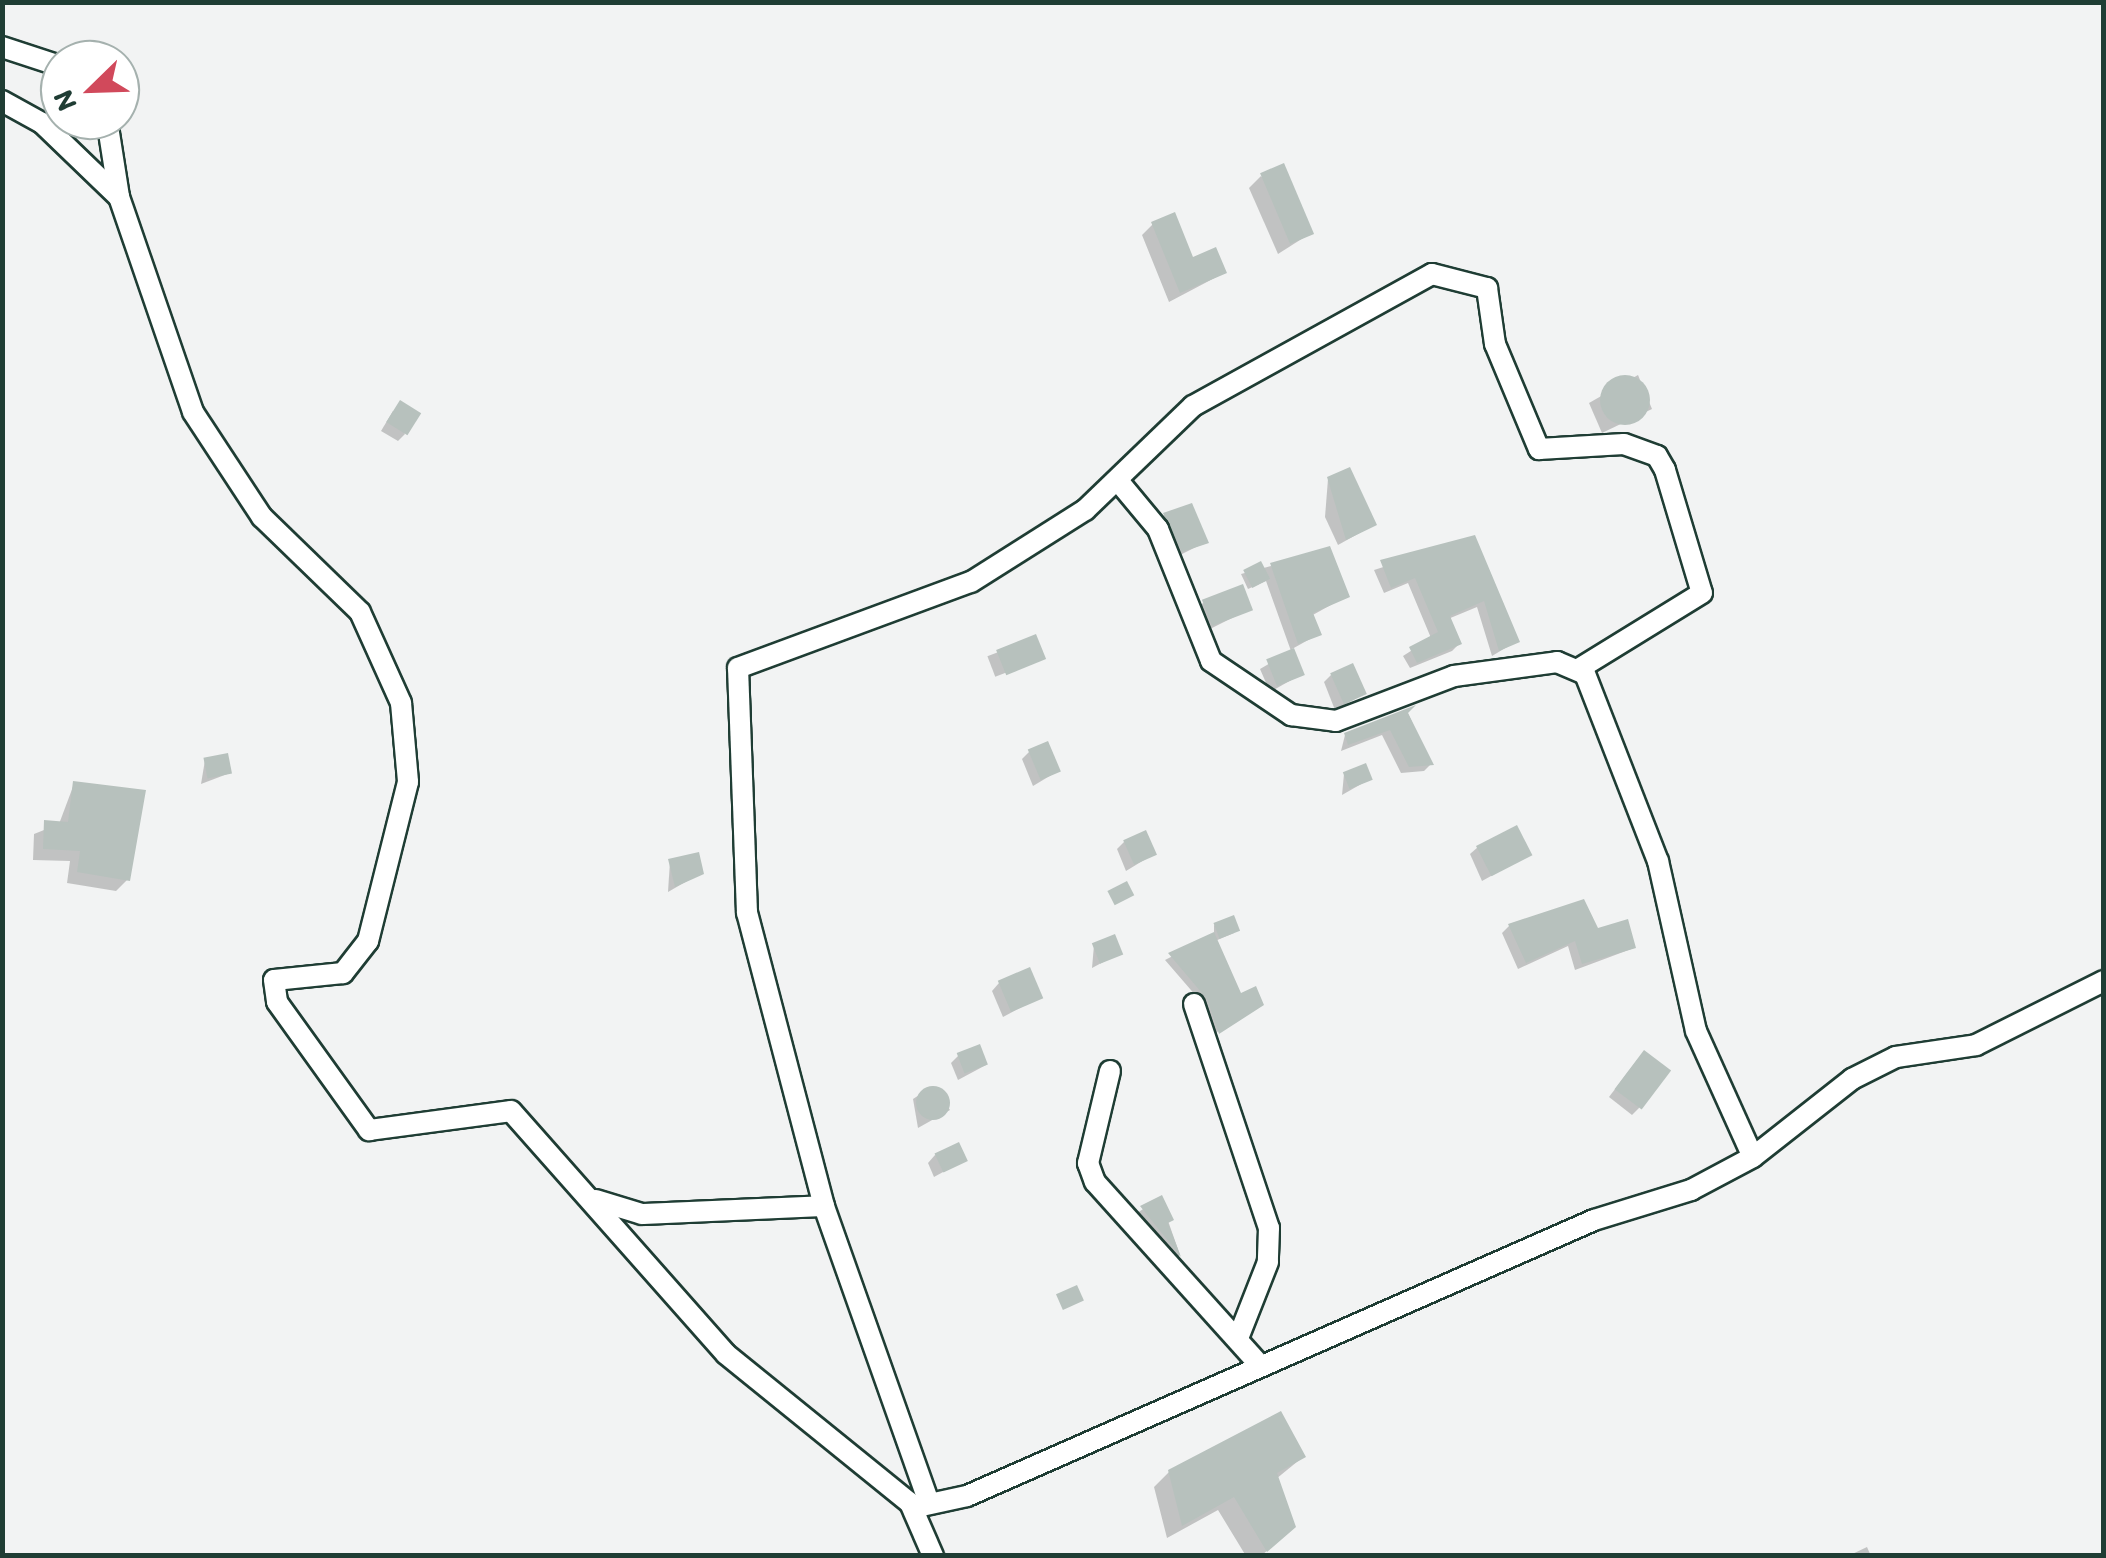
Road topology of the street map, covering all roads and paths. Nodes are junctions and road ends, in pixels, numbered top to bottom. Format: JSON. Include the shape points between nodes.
{"nodes":[{"id":1,"x":2,"y":47,"type":"edge"},
{"id":2,"x":40,"y":59,"type":"edge"},
{"id":3,"x":2,"y":101,"type":"edge"},
{"id":4,"x":110,"y":140,"type":"edge"},
{"id":5,"x":119,"y":197,"type":"junction"},
{"id":6,"x":1119,"y":482,"type":"junction"},
{"id":7,"x":1580,"y":668,"type":"junction"},
{"id":8,"x":2104,"y":981,"type":"edge"},
{"id":9,"x":1194,"y":1004,"type":"dead end"},
{"id":10,"x":1110,"y":1071,"type":"dead end"},
{"id":11,"x":1753,"y":1157,"type":"junction"},
{"id":12,"x":596,"y":1200,"type":"junction"},
{"id":13,"x":824,"y":1206,"type":"junction"},
{"id":14,"x":1238,"y":1338,"type":"junction"},
{"id":15,"x":1260,"y":1365,"type":"junction"},
{"id":16,"x":922,"y":1505,"type":"junction"},
{"id":17,"x":933,"y":1556,"type":"edge"}],
"edges":[{"from":1,"to":2,"type":"street"},
{"from":3,"to":5,"type":"street","via":[[42,123]]},
{"from":4,"to":5,"type":"street"},
{"from":5,"to":12,"type":"street","via":[[151,274],[170,363],[201,428],[262,517],[360,612],[401,703],[408,782],[368,941],[343,973],[274,980],[276,1002],[369,1130],[496,1106],[529,1126]]},
{"from":6,"to":7,"type":"street","via":[[1158,529],[1211,661],[1290,715],[1336,721],[1430,679],[1557,662]]},
{"from":6,"to":7,"type":"street","via":[[1134,456],[1193,406],[1416,276],[1487,288],[1495,344],[1539,449],[1624,444],[1657,456],[1702,583],[1688,608]]},
{"from":6,"to":13,"type":"street","via":[[970,582],[738,668],[747,913]]},
{"from":7,"to":11,"type":"street","via":[[1658,860],[1696,1032]]},
{"from":8,"to":11,"type":"street","via":[[1976,1045],[1896,1057],[1852,1079]]},
{"from":9,"to":14,"type":"street","via":[[1269,1228],[1268,1262]]},
{"from":10,"to":14,"type":"street","via":[[1088,1162],[1094,1182],[1179,1285]]},
{"from":11,"to":15,"type":"street"},
{"from":12,"to":13,"type":"street","via":[[642,1214]]},
{"from":12,"to":16,"type":"street","via":[[726,1354]]},
{"from":13,"to":16,"type":"street"},
{"from":14,"to":15,"type":"street"},
{"from":15,"to":16,"type":"street","via":[[966,1496]]},
{"from":16,"to":17,"type":"street"}]}
